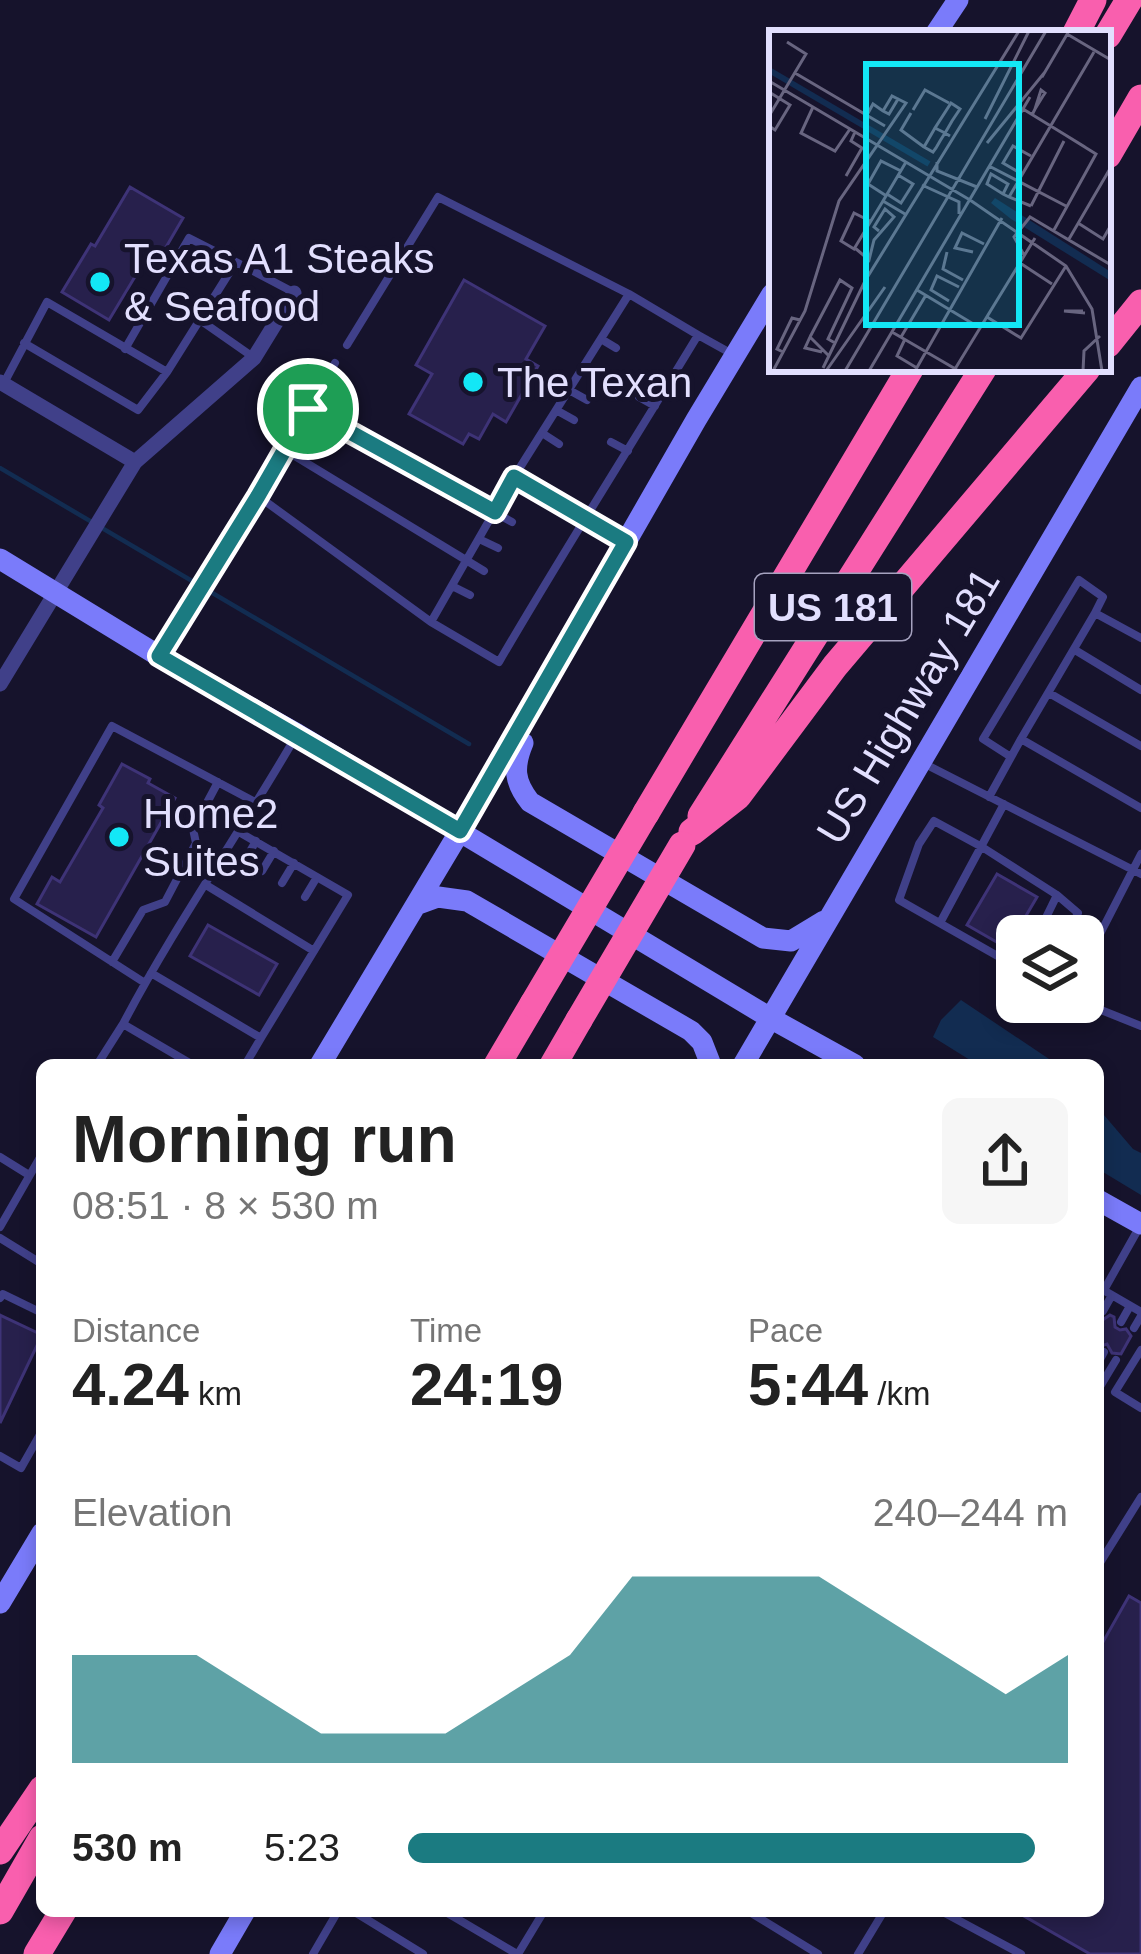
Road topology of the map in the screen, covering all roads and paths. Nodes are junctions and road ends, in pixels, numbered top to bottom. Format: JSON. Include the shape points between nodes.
{"nodes":[{"id":1,"x":958,"y":0,"type":"edge"},
{"id":2,"x":1093,"y":0,"type":"edge"},
{"id":3,"x":1129,"y":0,"type":"edge"},
{"id":4,"x":937,"y":30,"type":"edge"},
{"id":5,"x":1078,"y":30,"type":"edge"},
{"id":6,"x":1111,"y":30,"type":"edge"},
{"id":7,"x":1141,"y":98,"type":"edge"},
{"id":8,"x":1111,"y":150,"type":"edge"},
{"id":9,"x":236,"y":262,"type":"junction"},
{"id":10,"x":294,"y":293,"type":"joint"},
{"id":11,"x":629,"y":294,"type":"junction"},
{"id":12,"x":769,"y":299,"type":"edge"},
{"id":13,"x":1141,"y":303,"type":"edge"},
{"id":14,"x":200,"y":320,"type":"junction"},
{"id":15,"x":698,"y":335,"type":"junction"},
{"id":16,"x":601,"y":339,"type":"junction"},
{"id":17,"x":1111,"y":340,"type":"edge"},
{"id":18,"x":24,"y":343,"type":"junction"},
{"id":19,"x":346,"y":345,"type":"dead end"},
{"id":20,"x":616,"y":348,"type":"dead end"},
{"id":21,"x":125,"y":349,"type":"junction"},
{"id":22,"x":735,"y":356,"type":"junction"},
{"id":23,"x":254,"y":358,"type":"junction"},
{"id":24,"x":335,"y":363,"type":"dead end"},
{"id":25,"x":585,"y":364,"type":"junction"},
{"id":26,"x":167,"y":372,"type":"junction"},
{"id":27,"x":656,"y":372,"type":"dead end"},
{"id":28,"x":892,"y":372,"type":"edge"},
{"id":29,"x":908,"y":372,"type":"edge"},
{"id":30,"x":981,"y":372,"type":"edge"},
{"id":31,"x":1084,"y":372,"type":"edge"},
{"id":32,"x":602,"y":375,"type":"dead end"},
{"id":33,"x":670,"y":381,"type":"junction"},
{"id":34,"x":2,"y":383,"type":"edge"},
{"id":35,"x":1141,"y":387,"type":"edge"},
{"id":36,"x":568,"y":390,"type":"junction"},
{"id":37,"x":639,"y":398,"type":"dead end"},
{"id":38,"x":587,"y":400,"type":"dead end"},
{"id":39,"x":655,"y":406,"type":"junction"},
{"id":40,"x":308,"y":409,"type":"junction"},
{"id":41,"x":556,"y":410,"type":"junction"},
{"id":42,"x":885,"y":411,"type":"junction"},
{"id":43,"x":574,"y":420,"type":"dead end"},
{"id":44,"x":625,"y":421,"type":"dead end"},
{"id":45,"x":640,"y":430,"type":"junction"},
{"id":46,"x":542,"y":433,"type":"junction"},
{"id":47,"x":611,"y":442,"type":"dead end"},
{"id":48,"x":559,"y":444,"type":"dead end"},
{"id":49,"x":285,"y":450,"type":"junction"},
{"id":50,"x":628,"y":451,"type":"junction"},
{"id":51,"x":135,"y":462,"type":"junction"},
{"id":52,"x":598,"y":469,"type":"dead end"},
{"id":53,"x":612,"y":476,"type":"junction"},
{"id":54,"x":514,"y":477,"type":"junction"},
{"id":55,"x":258,"y":496,"type":"junction"},
{"id":56,"x":495,"y":512,"type":"junction"},
{"id":57,"x":586,"y":519,"type":"junction"},
{"id":58,"x":512,"y":522,"type":"dead end"},
{"id":59,"x":479,"y":539,"type":"junction"},
{"id":60,"x":626,"y":542,"type":"junction"},
{"id":61,"x":550,"y":545,"type":"dead end"},
{"id":62,"x":498,"y":548,"type":"dead end"},
{"id":63,"x":565,"y":553,"type":"junction"},
{"id":64,"x":0,"y":559,"type":"edge"},
{"id":65,"x":466,"y":561,"type":"junction"},
{"id":66,"x":536,"y":570,"type":"dead end"},
{"id":67,"x":484,"y":572,"type":"dead end"},
{"id":68,"x":550,"y":578,"type":"junction"},
{"id":69,"x":452,"y":586,"type":"junction"},
{"id":70,"x":58,"y":592,"type":"junction"},
{"id":71,"x":523,"y":593,"type":"dead end"},
{"id":72,"x":470,"y":595,"type":"dead end"},
{"id":73,"x":536,"y":601,"type":"junction"},
{"id":74,"x":1095,"y":613,"type":"junction"},
{"id":75,"x":508,"y":618,"type":"dead end"},
{"id":76,"x":431,"y":622,"type":"junction"},
{"id":77,"x":520,"y":625,"type":"junction"},
{"id":78,"x":1141,"y":638,"type":"edge"},
{"id":79,"x":1075,"y":650,"type":"junction"},
{"id":80,"x":561,"y":655,"type":"junction"},
{"id":81,"x":159,"y":656,"type":"junction"},
{"id":82,"x":0,"y":684,"type":"edge"},
{"id":83,"x":1141,"y":690,"type":"edge"},
{"id":84,"x":1049,"y":693,"type":"junction"},
{"id":85,"x":297,"y":734,"type":"junction"},
{"id":86,"x":1021,"y":740,"type":"junction"},
{"id":87,"x":1141,"y":746,"type":"edge"},
{"id":88,"x":1011,"y":757,"type":"junction"},
{"id":89,"x":920,"y":762,"type":"junction"},
{"id":90,"x":218,"y":782,"type":"junction"},
{"id":91,"x":989,"y":797,"type":"junction"},
{"id":92,"x":257,"y":803,"type":"junction"},
{"id":93,"x":1004,"y":804,"type":"junction"},
{"id":94,"x":1141,"y":808,"type":"edge"},
{"id":95,"x":460,"y":831,"type":"junction"},
{"id":96,"x":239,"y":832,"type":"junction"},
{"id":97,"x":687,"y":838,"type":"junction"},
{"id":98,"x":256,"y":841,"type":"junction"},
{"id":99,"x":982,"y":847,"type":"junction"},
{"id":100,"x":274,"y":851,"type":"junction"},
{"id":101,"x":1141,"y":854,"type":"edge"},
{"id":102,"x":245,"y":860,"type":"dead end"},
{"id":103,"x":294,"y":863,"type":"junction"},
{"id":104,"x":262,"y":871,"type":"dead end"},
{"id":105,"x":1137,"y":872,"type":"edge"},
{"id":106,"x":317,"y":877,"type":"junction"},
{"id":107,"x":282,"y":884,"type":"dead end"},
{"id":108,"x":206,"y":885,"type":"junction"},
{"id":109,"x":231,"y":885,"type":"dead end"},
{"id":110,"x":1058,"y":895,"type":"junction"},
{"id":111,"x":224,"y":896,"type":"junction"},
{"id":112,"x":247,"y":897,"type":"dead end"},
{"id":113,"x":305,"y":897,"type":"dead end"},
{"id":114,"x":416,"y":905,"type":"junction"},
{"id":115,"x":241,"y":907,"type":"junction"},
{"id":116,"x":1048,"y":915,"type":"edge"},
{"id":117,"x":1077,"y":915,"type":"edge"},
{"id":118,"x":827,"y":919,"type":"junction"},
{"id":119,"x":291,"y":922,"type":"dead end"},
{"id":120,"x":940,"y":923,"type":"junction"},
{"id":121,"x":1104,"y":930,"type":"edge"},
{"id":122,"x":284,"y":933,"type":"junction"},
{"id":123,"x":314,"y":951,"type":"junction"},
{"id":124,"x":996,"y":956,"type":"edge"},
{"id":125,"x":112,"y":962,"type":"junction"},
{"id":126,"x":151,"y":973,"type":"junction"},
{"id":127,"x":145,"y":983,"type":"junction"},
{"id":128,"x":1104,"y":1011,"type":"edge"},
{"id":129,"x":772,"y":1018,"type":"junction"},
{"id":130,"x":123,"y":1024,"type":"junction"},
{"id":131,"x":1141,"y":1026,"type":"edge"},
{"id":132,"x":262,"y":1038,"type":"junction"},
{"id":133,"x":101,"y":1059,"type":"edge"},
{"id":134,"x":184,"y":1059,"type":"edge"},
{"id":135,"x":249,"y":1059,"type":"edge"},
{"id":136,"x":324,"y":1059,"type":"edge"},
{"id":137,"x":500,"y":1059,"type":"edge"},
{"id":138,"x":556,"y":1059,"type":"edge"},
{"id":139,"x":708,"y":1059,"type":"edge"},
{"id":140,"x":747,"y":1059,"type":"edge"},
{"id":141,"x":844,"y":1059,"type":"edge"},
{"id":142,"x":0,"y":1157,"type":"edge"},
{"id":143,"x":36,"y":1163,"type":"edge"},
{"id":144,"x":28,"y":1175,"type":"junction"},
{"id":145,"x":1104,"y":1203,"type":"edge"},
{"id":146,"x":1141,"y":1224,"type":"edge"},
{"id":147,"x":0,"y":1227,"type":"edge"},
{"id":148,"x":0,"y":1238,"type":"edge"},
{"id":149,"x":36,"y":1260,"type":"edge"},
{"id":150,"x":1105,"y":1291,"type":"edge"},
{"id":151,"x":0,"y":1298,"type":"edge"},
{"id":152,"x":1130,"y":1306,"type":"junction"},
{"id":153,"x":36,"y":1309,"type":"edge"},
{"id":154,"x":1141,"y":1314,"type":"edge"},
{"id":155,"x":1121,"y":1322,"type":"dead end"},
{"id":156,"x":1134,"y":1328,"type":"dead end"},
{"id":157,"x":1141,"y":1350,"type":"edge"},
{"id":158,"x":1116,"y":1360,"type":"dead end"},
{"id":159,"x":1104,"y":1378,"type":"edge"},
{"id":160,"x":1104,"y":1386,"type":"edge"},
{"id":161,"x":1115,"y":1392,"type":"junction"},
{"id":162,"x":1141,"y":1408,"type":"edge"},
{"id":163,"x":36,"y":1441,"type":"edge"},
{"id":164,"x":0,"y":1456,"type":"edge"},
{"id":165,"x":1141,"y":1497,"type":"edge"},
{"id":166,"x":36,"y":1543,"type":"edge"},
{"id":167,"x":1104,"y":1556,"type":"edge"},
{"id":168,"x":0,"y":1603,"type":"edge"},
{"id":169,"x":36,"y":1798,"type":"edge"},
{"id":170,"x":36,"y":1848,"type":"edge"},
{"id":171,"x":0,"y":1851,"type":"edge"},
{"id":172,"x":0,"y":1910,"type":"edge"},
{"id":173,"x":62,"y":1917,"type":"edge"},
{"id":174,"x":64,"y":1917,"type":"edge"},
{"id":175,"x":242,"y":1917,"type":"edge"},
{"id":176,"x":335,"y":1917,"type":"edge"},
{"id":177,"x":362,"y":1917,"type":"edge"},
{"id":178,"x":455,"y":1917,"type":"edge"},
{"id":179,"x":540,"y":1917,"type":"edge"},
{"id":180,"x":758,"y":1917,"type":"edge"},
{"id":181,"x":880,"y":1917,"type":"edge"},
{"id":182,"x":952,"y":1917,"type":"edge"},
{"id":183,"x":38,"y":1954,"type":"edge"},
{"id":184,"x":51,"y":1954,"type":"edge"},
{"id":185,"x":220,"y":1954,"type":"edge"},
{"id":186,"x":313,"y":1954,"type":"edge"},
{"id":187,"x":423,"y":1954,"type":"edge"},
{"id":188,"x":517,"y":1954,"type":"edge"},
{"id":189,"x":818,"y":1954,"type":"edge"},
{"id":190,"x":858,"y":1954,"type":"edge"},
{"id":191,"x":1021,"y":1954,"type":"edge"}],
"edges":[{"from":1,"to":4,"type":"main road"},
{"from":2,"to":5,"type":"highway"},
{"from":3,"to":6,"type":"highway"},
{"from":7,"to":8,"type":"highway"},
{"from":9,"to":10,"type":"lane"},
{"from":9,"to":14,"type":"lane"},
{"from":9,"to":21,"type":"lane","via":[[190,238]]},
{"from":10,"to":23,"type":"street"},
{"from":11,"to":15,"type":"lane"},
{"from":11,"to":16,"type":"lane"},
{"from":11,"to":19,"type":"lane","via":[[438,197]]},
{"from":12,"to":22,"type":"main road"},
{"from":13,"to":17,"type":"highway"},
{"from":14,"to":23,"type":"lane"},
{"from":14,"to":26,"type":"lane"},
{"from":15,"to":22,"type":"lane"},
{"from":15,"to":33,"type":"lane"},
{"from":16,"to":20,"type":"lane"},
{"from":16,"to":25,"type":"lane"},
{"from":18,"to":21,"type":"lane","via":[[47,302]]},
{"from":18,"to":26,"type":"lane","via":[[138,410]]},
{"from":18,"to":34,"type":"lane"},
{"from":21,"to":26,"type":"lane"},
{"from":22,"to":60,"type":"main road"},
{"from":23,"to":51,"type":"street"},
{"from":24,"to":40,"type":"lane"},
{"from":25,"to":32,"type":"lane"},
{"from":25,"to":36,"type":"lane"},
{"from":27,"to":33,"type":"lane"},
{"from":28,"to":42,"type":"highway"},
{"from":29,"to":42,"type":"highway","number":"US 181"},
{"from":30,"to":97,"type":"highway","number":"US 181"},
{"from":31,"to":97,"type":"highway","via":[[835,666],[738,796]]},
{"from":33,"to":39,"type":"lane"},
{"from":34,"to":51,"type":"street"},
{"from":35,"to":89,"type":"main road","name":"US Highway 181"},
{"from":36,"to":38,"type":"lane"},
{"from":36,"to":41,"type":"lane"},
{"from":37,"to":39,"type":"lane"},
{"from":39,"to":45,"type":"lane"},
{"from":40,"to":49,"type":"lane"},
{"from":40,"to":56,"type":"lane"},
{"from":41,"to":43,"type":"lane"},
{"from":41,"to":46,"type":"lane"},
{"from":42,"to":137,"type":"highway","number":"US 181","bridge":true},
{"from":44,"to":45,"type":"lane"},
{"from":45,"to":50,"type":"lane"},
{"from":46,"to":48,"type":"lane"},
{"from":46,"to":54,"type":"lane"},
{"from":47,"to":50,"type":"lane"},
{"from":49,"to":55,"type":"lane"},
{"from":49,"to":65,"type":"lane"},
{"from":50,"to":53,"type":"lane"},
{"from":51,"to":70,"type":"street"},
{"from":52,"to":53,"type":"lane"},
{"from":53,"to":57,"type":"lane"},
{"from":54,"to":56,"type":"lane"},
{"from":54,"to":57,"type":"lane"},
{"from":55,"to":76,"type":"lane"},
{"from":55,"to":81,"type":"lane"},
{"from":56,"to":58,"type":"lane"},
{"from":56,"to":59,"type":"lane"},
{"from":57,"to":60,"type":"lane"},
{"from":57,"to":63,"type":"lane"},
{"from":59,"to":62,"type":"lane"},
{"from":59,"to":65,"type":"lane"},
{"from":60,"to":80,"type":"main road"},
{"from":61,"to":63,"type":"lane"},
{"from":63,"to":68,"type":"lane"},
{"from":64,"to":70,"type":"main road"},
{"from":65,"to":67,"type":"lane"},
{"from":65,"to":69,"type":"lane"},
{"from":66,"to":68,"type":"lane"},
{"from":68,"to":73,"type":"lane"},
{"from":69,"to":72,"type":"lane"},
{"from":69,"to":76,"type":"lane"},
{"from":70,"to":81,"type":"main road"},
{"from":70,"to":82,"type":"street"},
{"from":71,"to":73,"type":"lane"},
{"from":73,"to":77,"type":"lane"},
{"from":74,"to":78,"type":"lane"},
{"from":74,"to":79,"type":"lane"},
{"from":74,"to":88,"type":"lane","via":[[1103,597],[1079,580],[982,740]]},
{"from":75,"to":77,"type":"lane"},
{"from":76,"to":77,"type":"lane","via":[[499,662]]},
{"from":79,"to":83,"type":"lane"},
{"from":79,"to":84,"type":"lane"},
{"from":80,"to":95,"type":"main road"},
{"from":80,"to":118,"type":"main road","via":[[514,763],[530,802],[763,938],[791,941]]},
{"from":81,"to":85,"type":"main road"},
{"from":84,"to":86,"type":"lane"},
{"from":84,"to":87,"type":"lane"},
{"from":85,"to":92,"type":"lane"},
{"from":85,"to":95,"type":"main road"},
{"from":86,"to":88,"type":"lane"},
{"from":86,"to":94,"type":"lane"},
{"from":88,"to":91,"type":"lane"},
{"from":89,"to":91,"type":"lane"},
{"from":89,"to":118,"type":"main road","name":"US Highway 181"},
{"from":90,"to":92,"type":"lane"},
{"from":90,"to":125,"type":"lane","via":[[165,902],[143,910]]},
{"from":90,"to":125,"type":"lane","via":[[112,726],[14,899]]},
{"from":91,"to":93,"type":"lane"},
{"from":92,"to":96,"type":"lane"},
{"from":93,"to":99,"type":"lane"},
{"from":93,"to":105,"type":"lane"},
{"from":95,"to":114,"type":"main road"},
{"from":95,"to":129,"type":"main road"},
{"from":96,"to":98,"type":"lane"},
{"from":96,"to":108,"type":"lane"},
{"from":97,"to":138,"type":"highway","number":"US 181","bridge":true},
{"from":98,"to":100,"type":"lane"},
{"from":98,"to":102,"type":"lane"},
{"from":99,"to":110,"type":"lane"},
{"from":99,"to":120,"type":"lane"},
{"from":99,"to":120,"type":"lane","via":[[934,821],[919,844],[899,900]]},
{"from":100,"to":103,"type":"lane"},
{"from":100,"to":104,"type":"lane"},
{"from":101,"to":105,"type":"lane"},
{"from":103,"to":106,"type":"lane"},
{"from":103,"to":107,"type":"lane"},
{"from":105,"to":121,"type":"lane"},
{"from":106,"to":113,"type":"lane"},
{"from":106,"to":123,"type":"lane","via":[[348,895]]},
{"from":108,"to":111,"type":"lane"},
{"from":108,"to":126,"type":"lane"},
{"from":109,"to":111,"type":"lane"},
{"from":110,"to":116,"type":"lane"},
{"from":110,"to":117,"type":"lane"},
{"from":111,"to":115,"type":"lane"},
{"from":112,"to":115,"type":"lane"},
{"from":114,"to":136,"type":"main road"},
{"from":114,"to":139,"type":"main road","via":[[439,897],[467,901],[691,1030]]},
{"from":115,"to":122,"type":"lane"},
{"from":118,"to":129,"type":"main road","name":"US Highway 181"},
{"from":119,"to":122,"type":"lane"},
{"from":120,"to":124,"type":"lane"},
{"from":122,"to":123,"type":"lane"},
{"from":123,"to":132,"type":"lane"},
{"from":125,"to":127,"type":"lane"},
{"from":126,"to":127,"type":"lane"},
{"from":126,"to":132,"type":"lane"},
{"from":127,"to":130,"type":"lane"},
{"from":128,"to":131,"type":"lane"},
{"from":129,"to":140,"type":"main road","name":"US Highway 181"},
{"from":129,"to":141,"type":"main road"},
{"from":130,"to":133,"type":"lane"},
{"from":130,"to":134,"type":"lane"},
{"from":132,"to":135,"type":"lane"},
{"from":142,"to":144,"type":"lane"},
{"from":143,"to":144,"type":"lane"},
{"from":144,"to":147,"type":"lane"},
{"from":145,"to":146,"type":"main road"},
{"from":146,"to":150,"type":"lane"},
{"from":148,"to":149,"type":"lane"},
{"from":150,"to":152,"type":"lane"},
{"from":151,"to":153,"type":"lane"},
{"from":152,"to":154,"type":"lane"},
{"from":152,"to":155,"type":"lane"},
{"from":154,"to":156,"type":"lane"},
{"from":157,"to":161,"type":"lane"},
{"from":158,"to":159,"type":"lane"},
{"from":160,"to":161,"type":"lane"},
{"from":161,"to":162,"type":"lane"},
{"from":163,"to":164,"type":"lane","via":[[20,1468]]},
{"from":165,"to":167,"type":"lane"},
{"from":166,"to":168,"type":"main road"},
{"from":169,"to":171,"type":"highway"},
{"from":170,"to":172,"type":"highway"},
{"from":173,"to":183,"type":"highway"},
{"from":174,"to":184,"type":"highway"},
{"from":175,"to":185,"type":"main road"},
{"from":176,"to":186,"type":"lane"},
{"from":177,"to":187,"type":"lane"},
{"from":178,"to":188,"type":"lane"},
{"from":179,"to":188,"type":"lane"},
{"from":180,"to":189,"type":"lane"},
{"from":181,"to":190,"type":"lane"},
{"from":182,"to":191,"type":"lane"}]}
